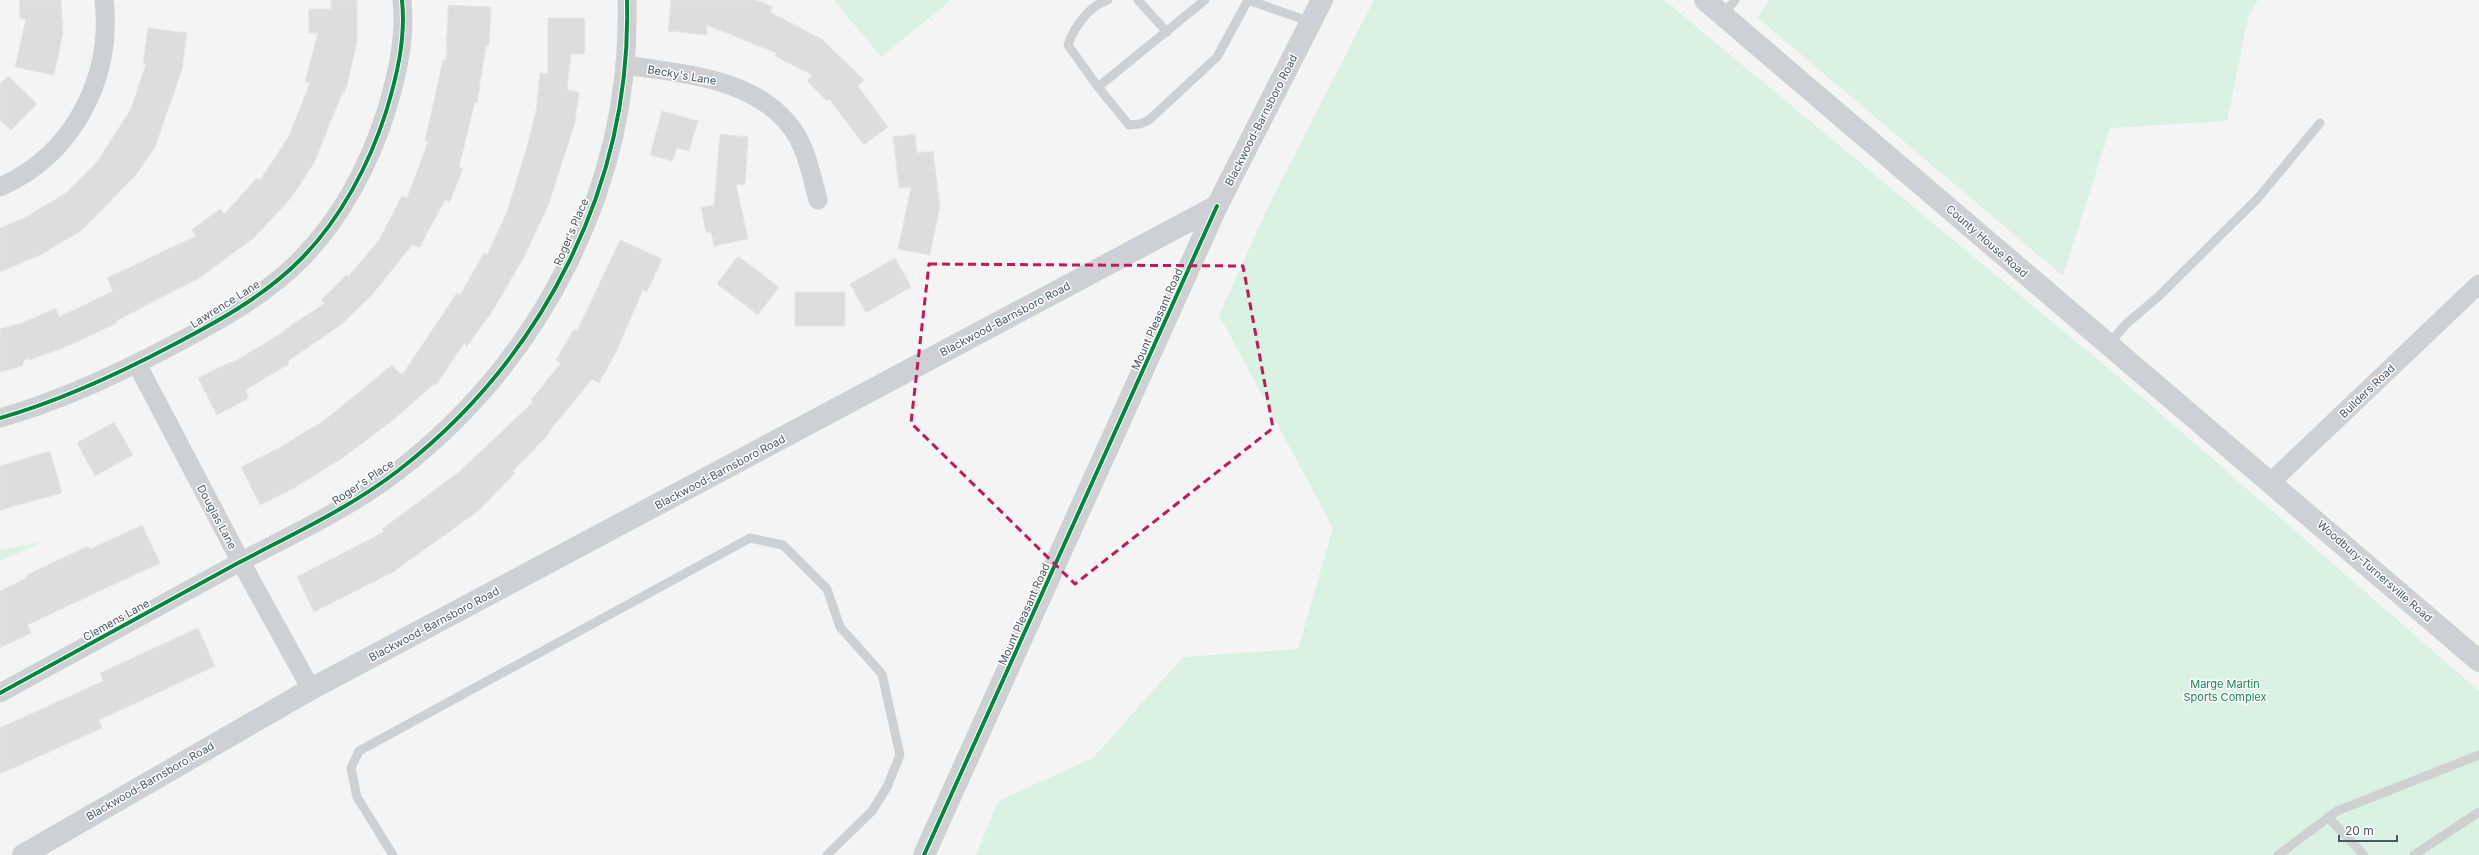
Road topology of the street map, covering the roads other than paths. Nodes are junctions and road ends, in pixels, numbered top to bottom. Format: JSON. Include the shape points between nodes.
{"nodes":[{"id":1,"x":104,"y":0,"type":"edge"},
{"id":2,"x":402,"y":0,"type":"edge"},
{"id":3,"x":627,"y":0,"type":"edge"},
{"id":4,"x":1108,"y":0,"type":"edge"},
{"id":5,"x":1138,"y":0,"type":"edge"},
{"id":6,"x":1204,"y":0,"type":"edge"},
{"id":7,"x":1248,"y":0,"type":"edge"},
{"id":8,"x":1322,"y":0,"type":"edge"},
{"id":9,"x":1705,"y":0,"type":"edge"},
{"id":10,"x":1729,"y":8,"type":"edge"},
{"id":11,"x":1311,"y":22,"type":"junction"},
{"id":12,"x":1167,"y":32,"type":"junction"},
{"id":13,"x":625,"y":65,"type":"junction"},
{"id":14,"x":1098,"y":87,"type":"junction"},
{"id":15,"x":2320,"y":123,"type":"dead end"},
{"id":16,"x":0,"y":187,"type":"edge"},
{"id":17,"x":818,"y":200,"type":"dead end"},
{"id":18,"x":1217,"y":206,"type":"junction"},
{"id":19,"x":2479,"y":284,"type":"edge"},
{"id":20,"x":2108,"y":345,"type":"junction"},
{"id":21,"x":137,"y":364,"type":"junction"},
{"id":22,"x":0,"y":418,"type":"edge"},
{"id":23,"x":2271,"y":482,"type":"junction"},
{"id":24,"x":240,"y":562,"type":"junction"},
{"id":25,"x":2479,"y":661,"type":"edge"},
{"id":26,"x":310,"y":689,"type":"junction"},
{"id":27,"x":0,"y":692,"type":"edge"},
{"id":28,"x":2479,"y":755,"type":"edge"},
{"id":29,"x":2479,"y":812,"type":"edge"},
{"id":30,"x":2328,"y":817,"type":"junction"},
{"id":31,"x":23,"y":855,"type":"edge"},
{"id":32,"x":393,"y":855,"type":"edge"},
{"id":33,"x":827,"y":855,"type":"edge"},
{"id":34,"x":924,"y":855,"type":"edge"},
{"id":35,"x":2278,"y":855,"type":"edge"},
{"id":36,"x":2364,"y":855,"type":"edge"},
{"id":37,"x":2414,"y":855,"type":"edge"}],
"edges":[{"from":1,"to":16,"type":"street","via":[[104,49],[97,79],[85,109],[69,134],[55,149],[27,173]]},
{"from":2,"to":21,"type":"street","name":"Lawrence Lane","via":[[401,45],[393,89],[372,154],[336,214],[303,258],[249,302]]},
{"from":3,"to":13,"type":"street","name":"Roger's Place"},
{"from":4,"to":14,"type":"lane","via":[[1102,2],[1076,26],[1068,45]]},
{"from":5,"to":12,"type":"lane"},
{"from":6,"to":12,"type":"lane"},
{"from":7,"to":11,"type":"lane"},
{"from":7,"to":14,"type":"lane","via":[[1217,57],[1149,120],[1129,125]]},
{"from":8,"to":11,"type":"main road","name":"Blackwood-Barnsboro Road"},
{"from":9,"to":10,"type":"main road","name":"County House Road"},
{"from":10,"to":20,"type":"main road","name":"County House Road"},
{"from":11,"to":18,"type":"main road","name":"Blackwood-Barnsboro Road"},
{"from":12,"to":14,"type":"lane"},
{"from":13,"to":17,"type":"street","name":"Becky's Lane","via":[[710,78],[732,86],[770,106],[786,121],[797,137],[807,160]]},
{"from":13,"to":24,"type":"street","name":"Roger's Place","via":[[609,157],[586,224],[536,324],[507,364],[472,404],[397,472],[336,512]]},
{"from":15,"to":20,"type":"lane","via":[[2258,198],[2159,296],[2126,324]]},
{"from":18,"to":26,"type":"main road","name":"Blackwood-Barnsboro Road"},
{"from":18,"to":34,"type":"street","name":"Mount Pleasant Road"},
{"from":19,"to":23,"type":"street","name":"Builders Road"},
{"from":20,"to":23,"type":"main road","name":"County House Road"},
{"from":21,"to":22,"type":"street","name":"Lawrence Lane","via":[[48,403]]},
{"from":21,"to":24,"type":"street","name":"Douglas Lane"},
{"from":23,"to":25,"type":"main road","name":"Woodbury-Turnersville Road"},
{"from":24,"to":26,"type":"street","name":"Douglas Lane"},
{"from":24,"to":27,"type":"street","name":"Clemens Lane"},
{"from":26,"to":31,"type":"main road","name":"Blackwood-Barnsboro Road"},
{"from":28,"to":30,"type":"lane","via":[[2368,797]]},
{"from":29,"to":37,"type":"lane"},
{"from":30,"to":35,"type":"lane"},
{"from":30,"to":36,"type":"lane"},
{"from":32,"to":33,"type":"lane","via":[[357,797],[351,768],[359,751],[750,538],[783,545],[827,589],[840,626],[882,674],[900,755],[887,787],[872,811]]}]}
